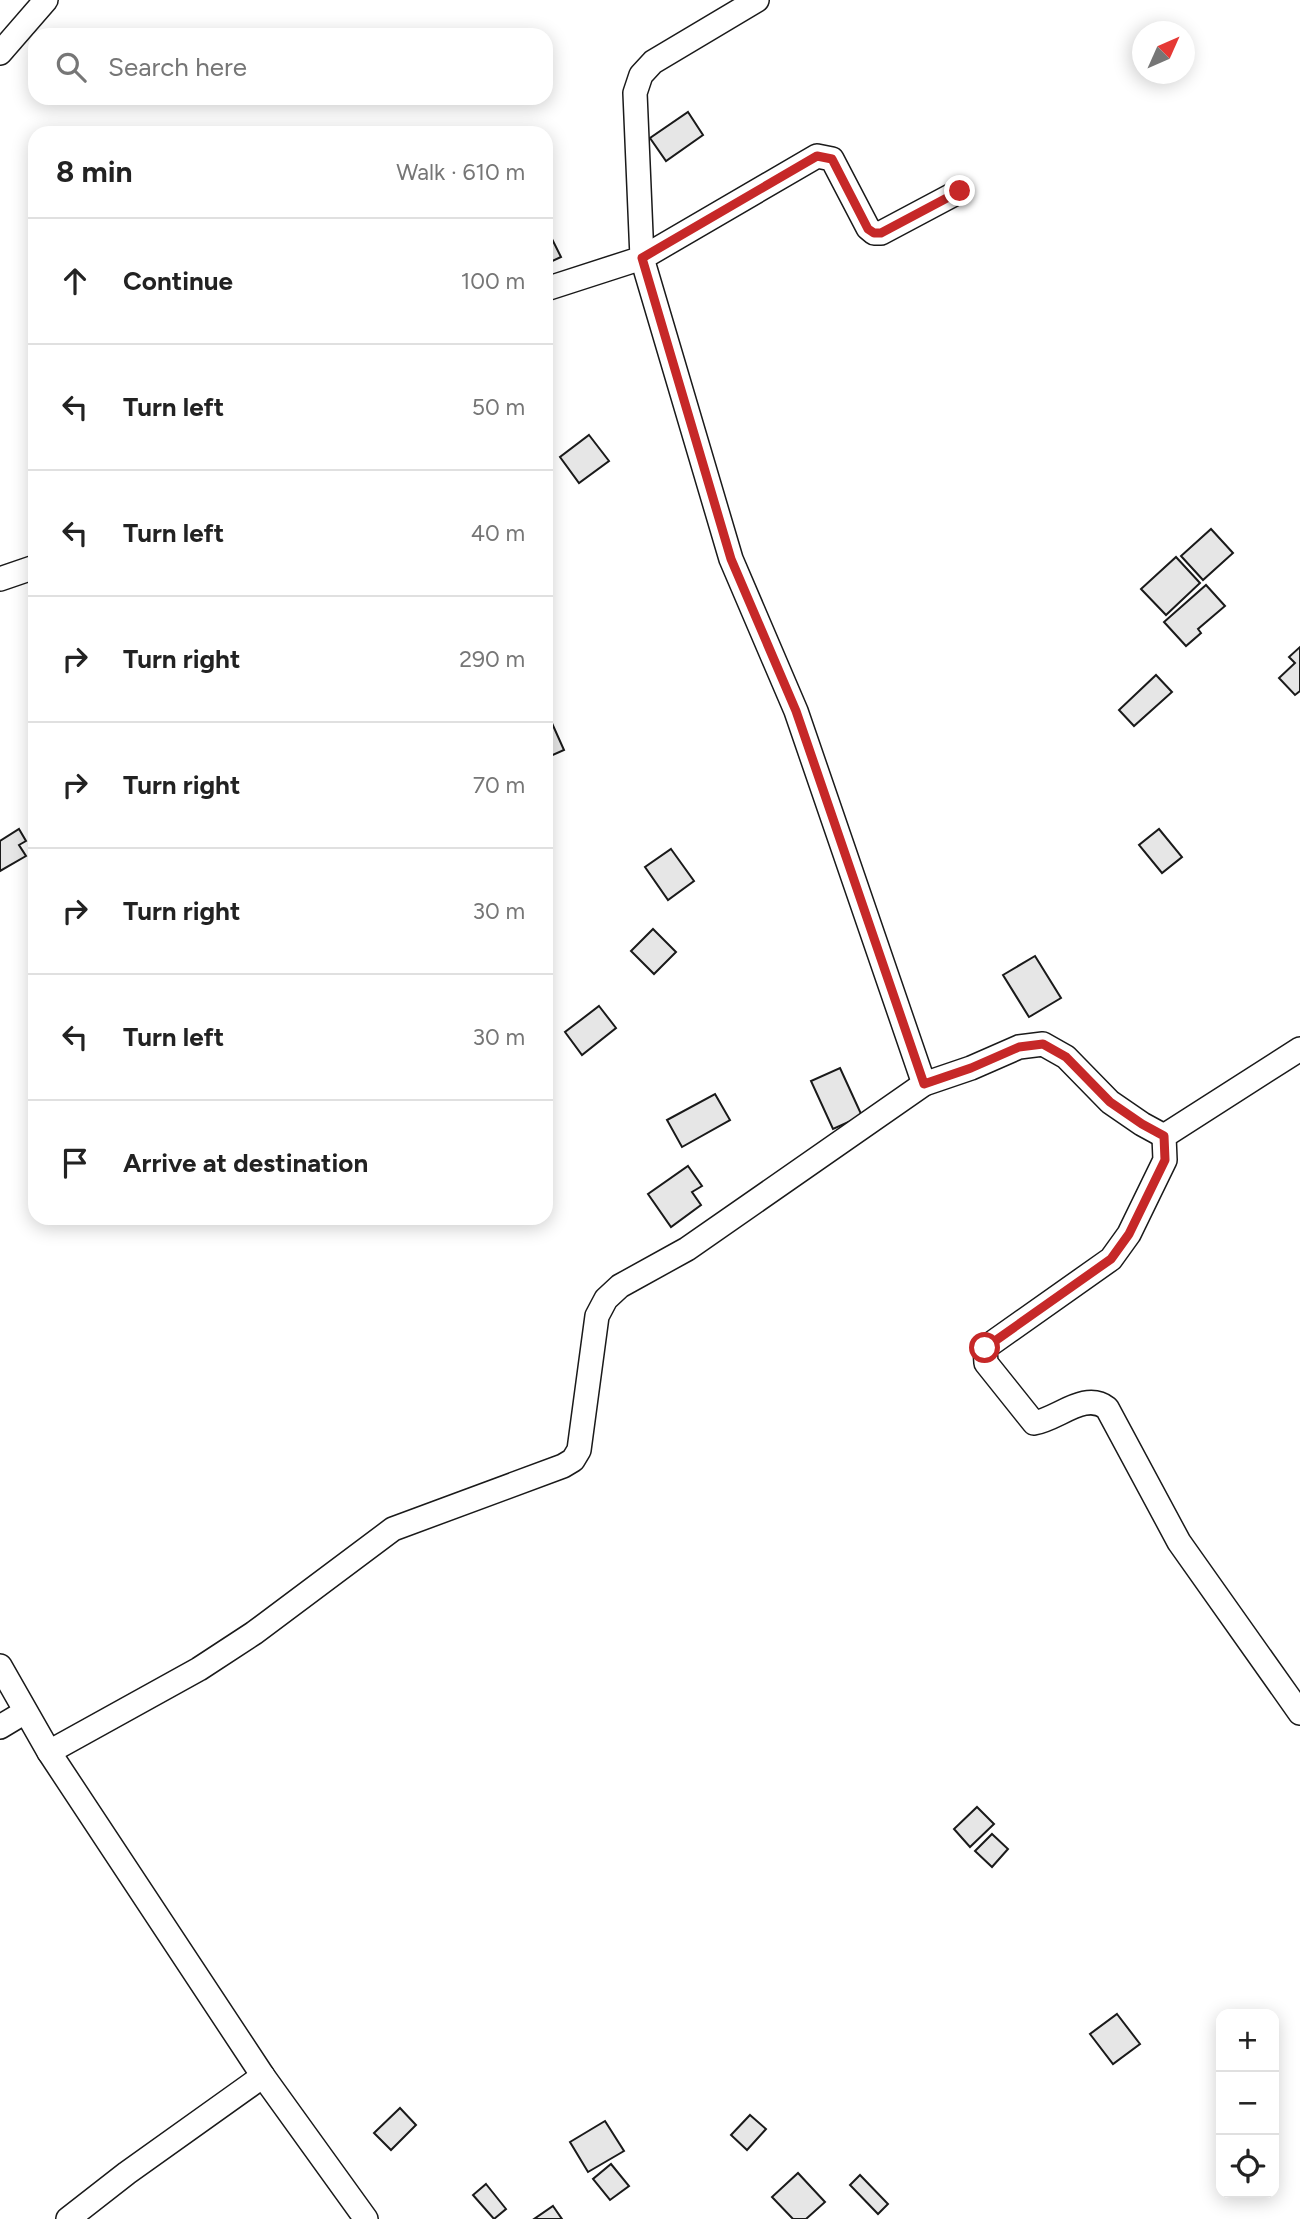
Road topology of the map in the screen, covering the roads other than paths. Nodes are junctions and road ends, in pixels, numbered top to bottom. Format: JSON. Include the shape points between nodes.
{"nodes":[{"id":1,"x":46,"y":0,"type":"edge"},
{"id":2,"x":757,"y":0,"type":"edge"},
{"id":3,"x":0,"y":53,"type":"edge"},
{"id":4,"x":960,"y":191,"type":"dead end"},
{"id":5,"x":642,"y":258,"type":"junction"},
{"id":6,"x":553,"y":287,"type":"edge"},
{"id":7,"x":28,"y":569,"type":"edge"},
{"id":8,"x":0,"y":579,"type":"edge"},
{"id":9,"x":1300,"y":1049,"type":"edge"},
{"id":10,"x":924,"y":1084,"type":"junction"},
{"id":11,"x":1164,"y":1136,"type":"junction"},
{"id":12,"x":0,"y":1666,"type":"edge"},
{"id":13,"x":25,"y":1712,"type":"junction"},
{"id":14,"x":1300,"y":1713,"type":"edge"},
{"id":15,"x":0,"y":1727,"type":"edge"},
{"id":16,"x":50,"y":1752,"type":"junction"},
{"id":17,"x":263,"y":2077,"type":"junction"},
{"id":18,"x":68,"y":2219,"type":"edge"},
{"id":19,"x":366,"y":2219,"type":"edge"}],
"edges":[{"from":1,"to":3,"type":"street"},
{"from":2,"to":5,"type":"street","via":[[653,62],[641,75],[635,93]]},
{"from":4,"to":5,"type":"street","via":[[874,233],[832,159],[817,156]]},
{"from":5,"to":6,"type":"street"},
{"from":5,"to":10,"type":"street","via":[[731,559],[796,711]]},
{"from":7,"to":8,"type":"street"},
{"from":9,"to":11,"type":"street"},
{"from":10,"to":11,"type":"street","via":[[1019,1047],[1043,1044],[1066,1057],[1110,1102]]},
{"from":10,"to":16,"type":"street","via":[[687,1249],[620,1286],[606,1299],[597,1316],[579,1450],[573,1460],[393,1529],[199,1669]]},
{"from":11,"to":14,"type":"street","via":[[1165,1160],[1129,1234],[1111,1259],[994,1340],[985,1348],[986,1363],[1034,1423],[1088,1401],[1107,1408],[1179,1542]]},
{"from":12,"to":13,"type":"street"},
{"from":13,"to":15,"type":"street"},
{"from":13,"to":16,"type":"street"},
{"from":16,"to":17,"type":"street"},
{"from":17,"to":18,"type":"street"},
{"from":17,"to":19,"type":"street"}]}
